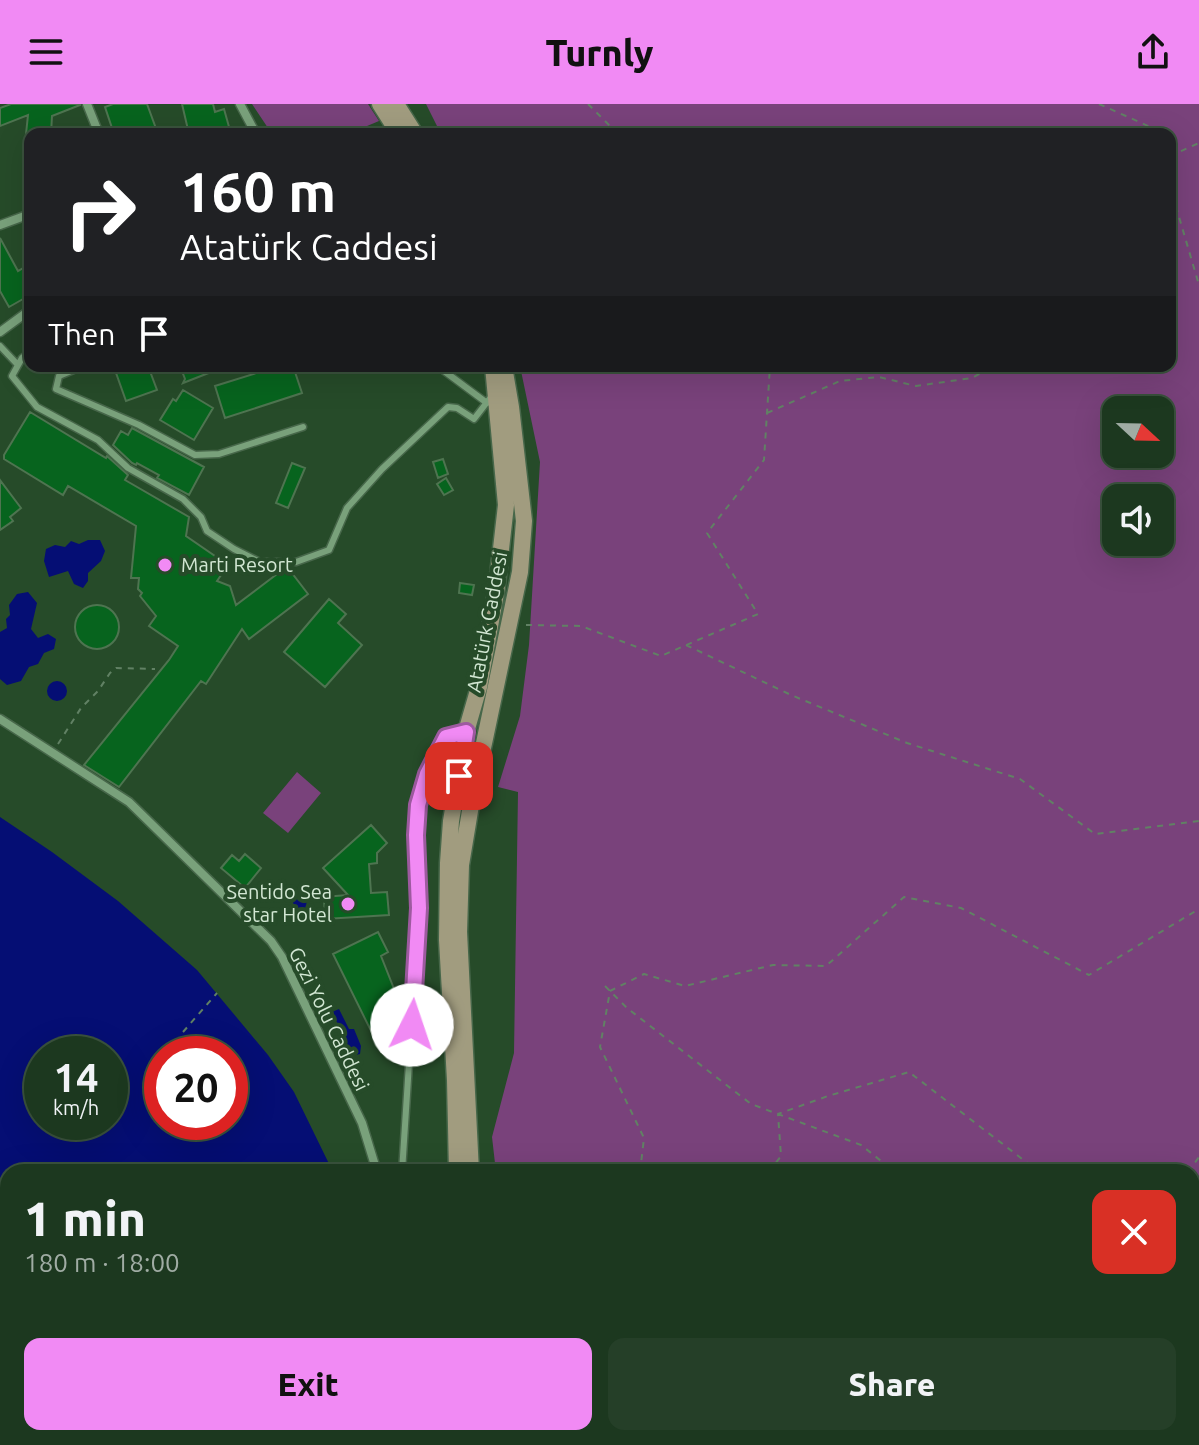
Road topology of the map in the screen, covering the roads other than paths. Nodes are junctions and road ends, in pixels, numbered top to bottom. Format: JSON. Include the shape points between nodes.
{"nodes":[{"id":1,"x":87,"y":104,"type":"edge"},
{"id":2,"x":240,"y":104,"type":"edge"},
{"id":3,"x":380,"y":104,"type":"edge"},
{"id":4,"x":396,"y":104,"type":"edge"},
{"id":5,"x":97,"y":128,"type":"edge"},
{"id":6,"x":253,"y":128,"type":"edge"},
{"id":7,"x":395,"y":128,"type":"edge"},
{"id":8,"x":411,"y":128,"type":"edge"},
{"id":9,"x":24,"y":216,"type":"edge"},
{"id":10,"x":0,"y":225,"type":"edge"},
{"id":11,"x":24,"y":314,"type":"edge"},
{"id":12,"x":0,"y":332,"type":"edge"},
{"id":13,"x":0,"y":346,"type":"edge"},
{"id":14,"x":24,"y":356,"type":"edge"},
{"id":15,"x":18,"y":365,"type":"junction"},
{"id":16,"x":69,"y":372,"type":"edge"},
{"id":17,"x":446,"y":372,"type":"edge"},
{"id":18,"x":493,"y":372,"type":"edge"},
{"id":19,"x":505,"y":372,"type":"edge"},
{"id":20,"x":491,"y":397,"type":"junction"},
{"id":21,"x":303,"y":427,"type":"dead end"},
{"id":22,"x":0,"y":719,"type":"edge"},
{"id":23,"x":466,"y":732,"type":"junction"},
{"id":24,"x":375,"y":1164,"type":"edge"},
{"id":25,"x":403,"y":1164,"type":"edge"},
{"id":26,"x":457,"y":1164,"type":"edge"},
{"id":27,"x":471,"y":1164,"type":"edge"}],
"edges":[{"from":1,"to":5,"type":"street"},
{"from":2,"to":6,"type":"street"},
{"from":3,"to":7,"type":"street"},
{"from":4,"to":8,"type":"street"},
{"from":9,"to":10,"type":"street"},
{"from":11,"to":12,"type":"street"},
{"from":13,"to":15,"type":"lane"},
{"from":14,"to":15,"type":"lane"},
{"from":15,"to":20,"type":"lane","via":[[12,376],[37,407],[98,440],[128,468],[183,499],[207,531],[260,562],[296,562],[329,550],[347,508],[382,469],[448,407],[474,419]]},
{"from":16,"to":21,"type":"lane","via":[[59,376],[56,389],[195,455],[219,454]]},
{"from":17,"to":20,"type":"lane"},
{"from":18,"to":20,"type":"street","name":"Atatürk Caddesi"},
{"from":19,"to":27,"type":"street","name":"Atatürk Caddesi","via":[[524,521],[520,572],[461,865],[459,932]]},
{"from":20,"to":23,"type":"street","name":"Atatürk Caddesi","via":[[506,505],[496,593]]},
{"from":22,"to":24,"type":"street","name":"Gezi Yolu Caddesi","via":[[129,802],[271,941],[362,1123]]},
{"from":23,"to":25,"type":"lane","via":[[446,737],[418,805],[419,908]]},
{"from":23,"to":26,"type":"street","name":"Atatürk Caddesi","via":[[448,863]]}]}
